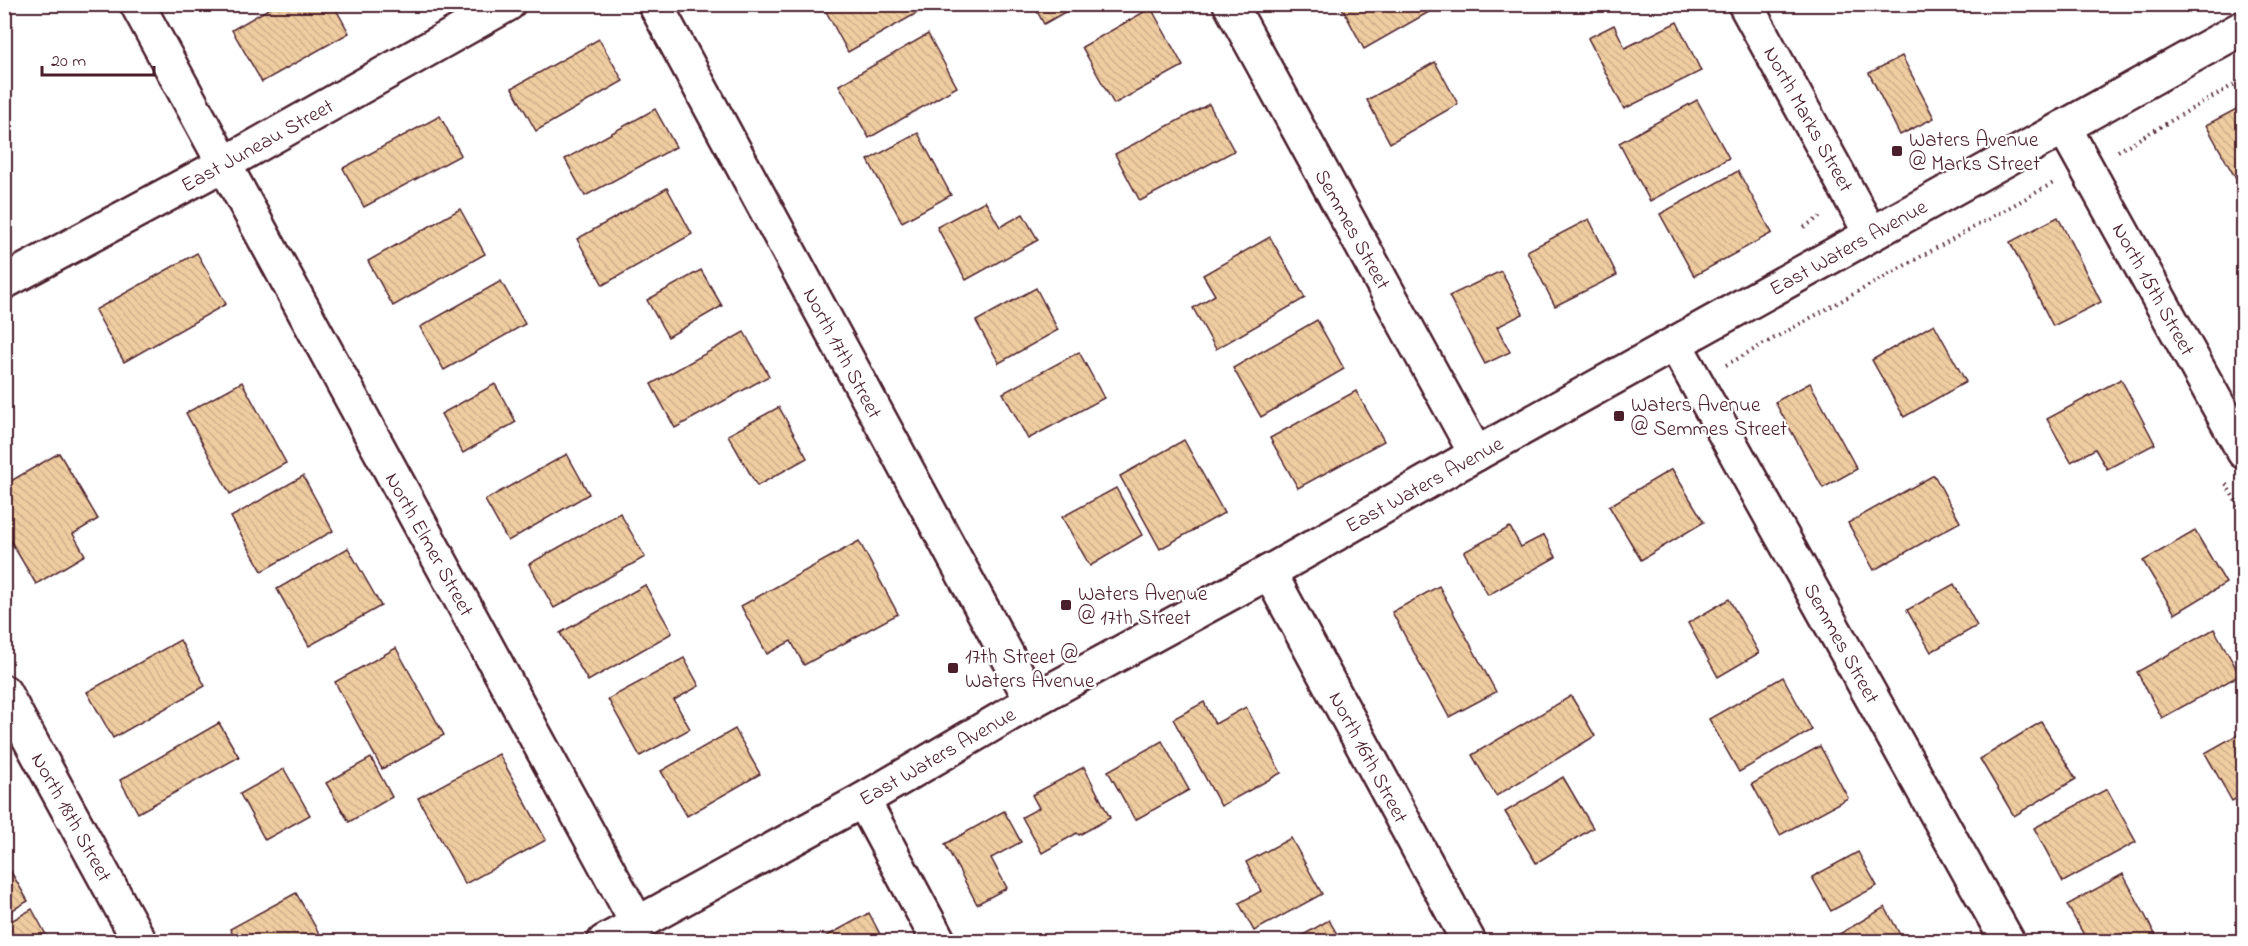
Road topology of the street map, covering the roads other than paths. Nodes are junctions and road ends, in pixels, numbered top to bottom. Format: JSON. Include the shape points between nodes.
{"nodes":[{"id":1,"x":137,"y":4,"type":"edge"},
{"id":2,"x":508,"y":4,"type":"edge"},
{"id":3,"x":655,"y":4,"type":"edge"},
{"id":4,"x":1230,"y":4,"type":"edge"},
{"id":5,"x":1745,"y":4,"type":"edge"},
{"id":6,"x":2244,"y":27,"type":"edge"},
{"id":7,"x":2064,"y":127,"type":"junction"},
{"id":8,"x":224,"y":164,"type":"junction"},
{"id":9,"x":1871,"y":234,"type":"junction"},
{"id":10,"x":4,"y":282,"type":"edge"},
{"id":11,"x":1675,"y":344,"type":"junction"},
{"id":12,"x":2244,"y":452,"type":"edge"},
{"id":13,"x":1476,"y":454,"type":"junction"},
{"id":14,"x":1269,"y":572,"type":"junction"},
{"id":15,"x":4,"y":692,"type":"edge"},
{"id":16,"x":1032,"y":701,"type":"junction"},
{"id":17,"x":863,"y":800,"type":"junction"},
{"id":18,"x":637,"y":924,"type":"junction"},
{"id":19,"x":141,"y":942,"type":"edge"},
{"id":20,"x":604,"y":942,"type":"edge"},
{"id":21,"x":939,"y":942,"type":"edge"},
{"id":22,"x":1469,"y":942,"type":"edge"},
{"id":23,"x":2008,"y":942,"type":"edge"}],
"edges":[{"from":1,"to":8,"type":"street","name":"North Elmer Street"},
{"from":2,"to":8,"type":"street","name":"East Juneau Street"},
{"from":3,"to":16,"type":"street","name":"North 17th Street"},
{"from":4,"to":13,"type":"street","name":"Semmes Street"},
{"from":5,"to":9,"type":"street","name":"North Marks Street"},
{"from":6,"to":7,"type":"street","name":"East Waters Avenue"},
{"from":7,"to":9,"type":"street","name":"East Waters Avenue"},
{"from":7,"to":12,"type":"street","name":"North 15th Street"},
{"from":8,"to":10,"type":"street","name":"East Juneau Street"},
{"from":8,"to":18,"type":"street","name":"North Elmer Street"},
{"from":9,"to":11,"type":"street","name":"East Waters Avenue"},
{"from":11,"to":13,"type":"street","name":"East Waters Avenue"},
{"from":11,"to":23,"type":"street","name":"Semmes Street"},
{"from":13,"to":14,"type":"street","name":"East Waters Avenue"},
{"from":14,"to":16,"type":"street","name":"East Waters Avenue"},
{"from":14,"to":22,"type":"street","name":"North 16th Street"},
{"from":15,"to":19,"type":"street","name":"North 18th Street"},
{"from":16,"to":17,"type":"street","name":"East Waters Avenue"},
{"from":17,"to":18,"type":"street","name":"East Waters Avenue"},
{"from":17,"to":21,"type":"street"},
{"from":18,"to":20,"type":"street","name":"East Waters Avenue"}]}
